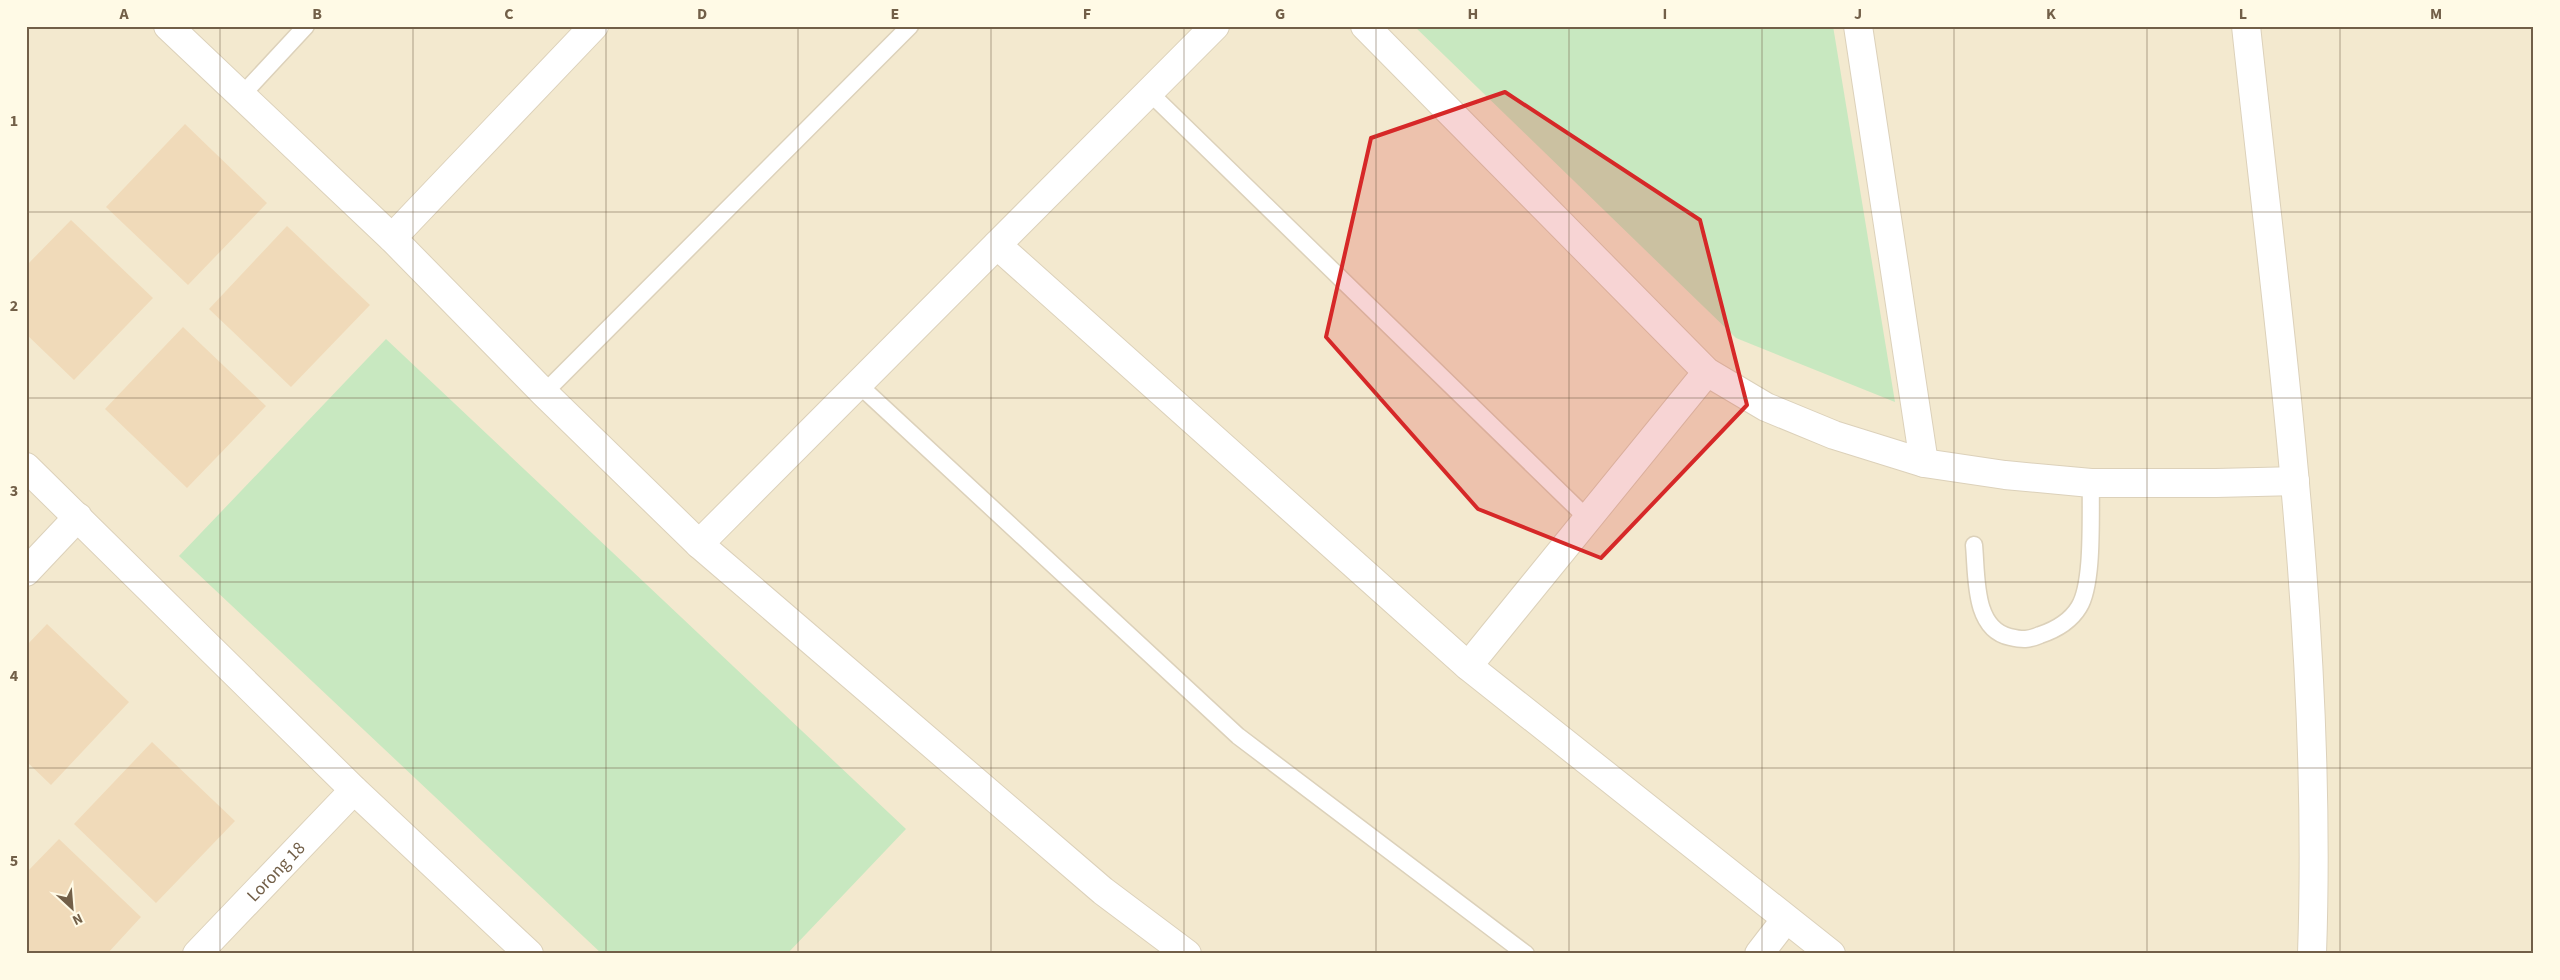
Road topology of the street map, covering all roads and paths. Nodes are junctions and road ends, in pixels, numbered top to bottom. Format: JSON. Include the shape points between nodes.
{"nodes":[{"id":1,"x":168,"y":26,"type":"edge"},
{"id":2,"x":306,"y":26,"type":"edge"},
{"id":3,"x":594,"y":26,"type":"edge"},
{"id":4,"x":910,"y":26,"type":"edge"},
{"id":5,"x":1214,"y":26,"type":"edge"},
{"id":6,"x":1365,"y":26,"type":"edge"},
{"id":7,"x":1858,"y":26,"type":"edge"},
{"id":8,"x":2246,"y":26,"type":"edge"},
{"id":9,"x":1149,"y":92,"type":"junction"},
{"id":10,"x":241,"y":96,"type":"junction"},
{"id":11,"x":392,"y":238,"type":"junction"},
{"id":12,"x":997,"y":244,"type":"junction"},
{"id":13,"x":1707,"y":372,"type":"junction"},
{"id":14,"x":859,"y":385,"type":"junction"},
{"id":15,"x":544,"y":393,"type":"junction"},
{"id":16,"x":1924,"y":462,"type":"junction"},
{"id":17,"x":26,"y":467,"type":"edge"},
{"id":18,"x":2295,"y":481,"type":"junction"},
{"id":19,"x":2091,"y":483,"type":"junction"},
{"id":20,"x":78,"y":518,"type":"junction"},
{"id":21,"x":1588,"y":519,"type":"junction"},
{"id":22,"x":699,"y":544,"type":"junction"},
{"id":23,"x":1974,"y":546,"type":"dead end"},
{"id":24,"x":26,"y":572,"type":"edge"},
{"id":25,"x":1468,"y":666,"type":"junction"},
{"id":26,"x":354,"y":790,"type":"junction"},
{"id":27,"x":1786,"y":919,"type":"junction"},
{"id":28,"x":197,"y":954,"type":"edge"},
{"id":29,"x":529,"y":954,"type":"edge"},
{"id":30,"x":1187,"y":954,"type":"edge"},
{"id":31,"x":1526,"y":954,"type":"edge"},
{"id":32,"x":1759,"y":954,"type":"edge"},
{"id":33,"x":1831,"y":954,"type":"edge"},
{"id":34,"x":2312,"y":954,"type":"edge"}],
"edges":[{"from":1,"to":10,"type":"street"},
{"from":2,"to":10,"type":"lane"},
{"from":3,"to":11,"type":"street"},
{"from":4,"to":15,"type":"lane"},
{"from":5,"to":9,"type":"street"},
{"from":6,"to":13,"type":"street"},
{"from":7,"to":16,"type":"street"},
{"from":8,"to":18,"type":"street"},
{"from":9,"to":12,"type":"street"},
{"from":9,"to":21,"type":"lane"},
{"from":10,"to":11,"type":"street"},
{"from":11,"to":15,"type":"street"},
{"from":12,"to":14,"type":"street"},
{"from":12,"to":25,"type":"street"},
{"from":13,"to":16,"type":"street","via":[[1766,407],[1817,428]]},
{"from":13,"to":21,"type":"street"},
{"from":14,"to":22,"type":"street"},
{"from":14,"to":31,"type":"lane","via":[[1238,736]]},
{"from":15,"to":22,"type":"street"},
{"from":16,"to":19,"type":"street","via":[[2005,475]]},
{"from":17,"to":20,"type":"street"},
{"from":18,"to":19,"type":"street"},
{"from":18,"to":34,"type":"street","via":[[2313,752]]},
{"from":19,"to":23,"type":"lane","via":[[2087,586],[2079,608],[2058,629],[2026,640],[2000,635],[1988,623],[1981,607]]},
{"from":20,"to":24,"type":"street"},
{"from":20,"to":26,"type":"street"},
{"from":21,"to":25,"type":"street"},
{"from":22,"to":30,"type":"street","via":[[1103,891]]},
{"from":25,"to":27,"type":"street"},
{"from":26,"to":28,"type":"street","name":"Lorong 18"},
{"from":26,"to":29,"type":"street"},
{"from":27,"to":32,"type":"street"},
{"from":27,"to":33,"type":"street"}]}
